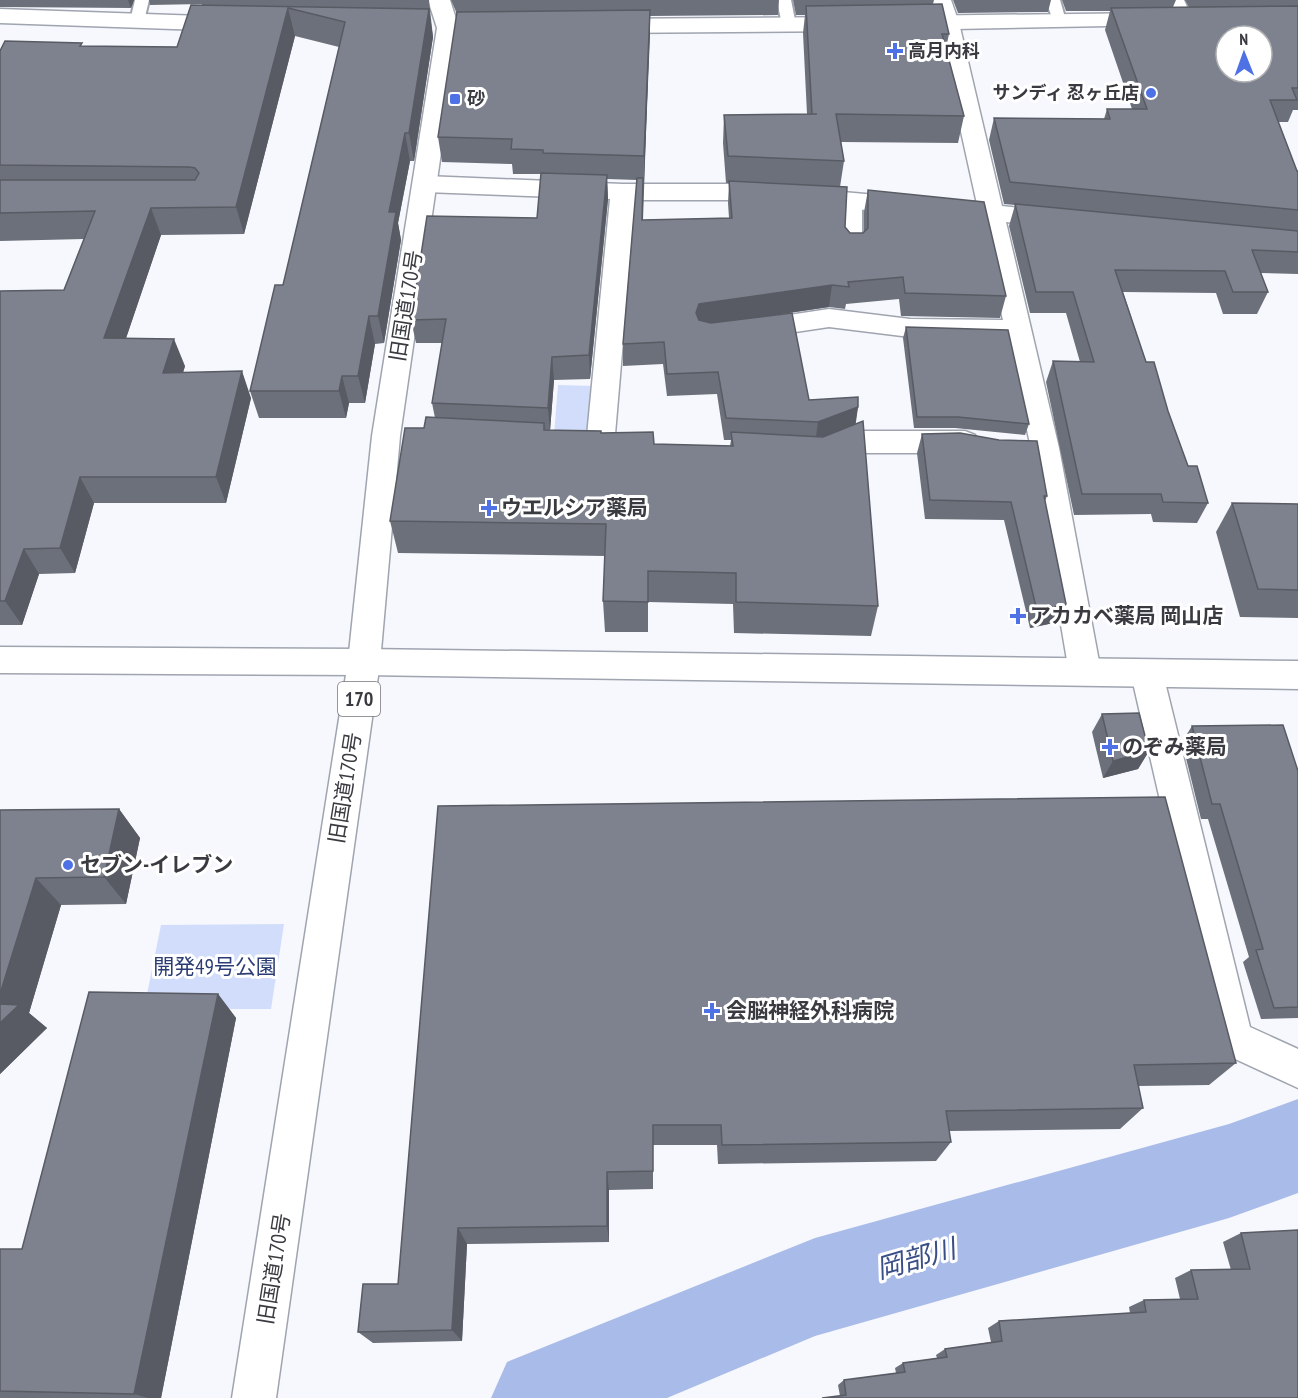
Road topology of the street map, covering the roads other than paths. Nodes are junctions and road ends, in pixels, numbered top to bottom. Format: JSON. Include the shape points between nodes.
{"nodes":[{"id":1,"x":784,"y":0,"type":"edge"},
{"id":2,"x":940,"y":0,"type":"edge"},
{"id":3,"x":1053,"y":0,"type":"edge"},
{"id":4,"x":140,"y":10,"type":"edge"},
{"id":5,"x":1182,"y":10,"type":"edge"},
{"id":6,"x":0,"y":16,"type":"edge"},
{"id":7,"x":1209,"y":19,"type":"edge"},
{"id":8,"x":446,"y":21,"type":"edge"},
{"id":9,"x":1059,"y":21,"type":"junction"},
{"id":10,"x":948,"y":23,"type":"junction"},
{"id":11,"x":248,"y":24,"type":"edge"},
{"id":12,"x":789,"y":25,"type":"junction"},
{"id":13,"x":578,"y":27,"type":"edge"},
{"id":14,"x":424,"y":184,"type":"junction"},
{"id":15,"x":623,"y":192,"type":"junction"},
{"id":16,"x":854,"y":200,"type":"junction"},
{"id":17,"x":992,"y":213,"type":"junction"},
{"id":18,"x":1075,"y":221,"type":"edge"},
{"id":19,"x":854,"y":249,"type":"edge"},
{"id":20,"x":1019,"y":330,"type":"junction"},
{"id":21,"x":722,"y":333,"type":"edge"},
{"id":22,"x":600,"y":446,"type":"edge"},
{"id":23,"x":1045,"y":448,"type":"junction"},
{"id":24,"x":795,"y":456,"type":"edge"},
{"id":25,"x":0,"y":660,"type":"edge"},
{"id":26,"x":364,"y":662,"type":"junction"},
{"id":27,"x":1085,"y":672,"type":"junction"},
{"id":28,"x":1147,"y":674,"type":"junction"},
{"id":29,"x":1298,"y":676,"type":"edge"},
{"id":30,"x":1298,"y":1069,"type":"edge"},
{"id":31,"x":254,"y":1398,"type":"edge"}],
"edges":[{"from":1,"to":12,"type":"lane"},
{"from":2,"to":10,"type":"main road"},
{"from":3,"to":9,"type":"lane"},
{"from":4,"to":6,"type":"main road"},
{"from":4,"to":11,"type":"main road"},
{"from":5,"to":7,"type":"main road"},
{"from":5,"to":9,"type":"main road"},
{"from":8,"to":14,"type":"main road","name":"旧国道170号","number":"170"},
{"from":9,"to":10,"type":"main road"},
{"from":10,"to":12,"type":"main road"},
{"from":10,"to":17,"type":"main road"},
{"from":12,"to":13,"type":"main road"},
{"from":14,"to":15,"type":"main road"},
{"from":14,"to":26,"type":"main road","name":"旧国道170号","number":"170","via":[[398,437]]},
{"from":15,"to":16,"type":"main road","via":[[754,192]]},
{"from":15,"to":22,"type":"main road"},
{"from":16,"to":17,"type":"main road"},
{"from":16,"to":19,"type":"lane"},
{"from":17,"to":18,"type":"main road"},
{"from":17,"to":20,"type":"main road"},
{"from":20,"to":21,"type":"main road","via":[[910,328],[829,318]]},
{"from":20,"to":23,"type":"main road"},
{"from":23,"to":24,"type":"main road","via":[[955,440],[851,442],[818,457]]},
{"from":23,"to":27,"type":"main road"},
{"from":25,"to":26,"type":"main road"},
{"from":26,"to":27,"type":"main road"},
{"from":26,"to":31,"type":"main road","name":"旧国道170号","number":"170"},
{"from":27,"to":28,"type":"main road"},
{"from":28,"to":29,"type":"main road"},
{"from":28,"to":30,"type":"main road","via":[[1234,1039]]}]}
